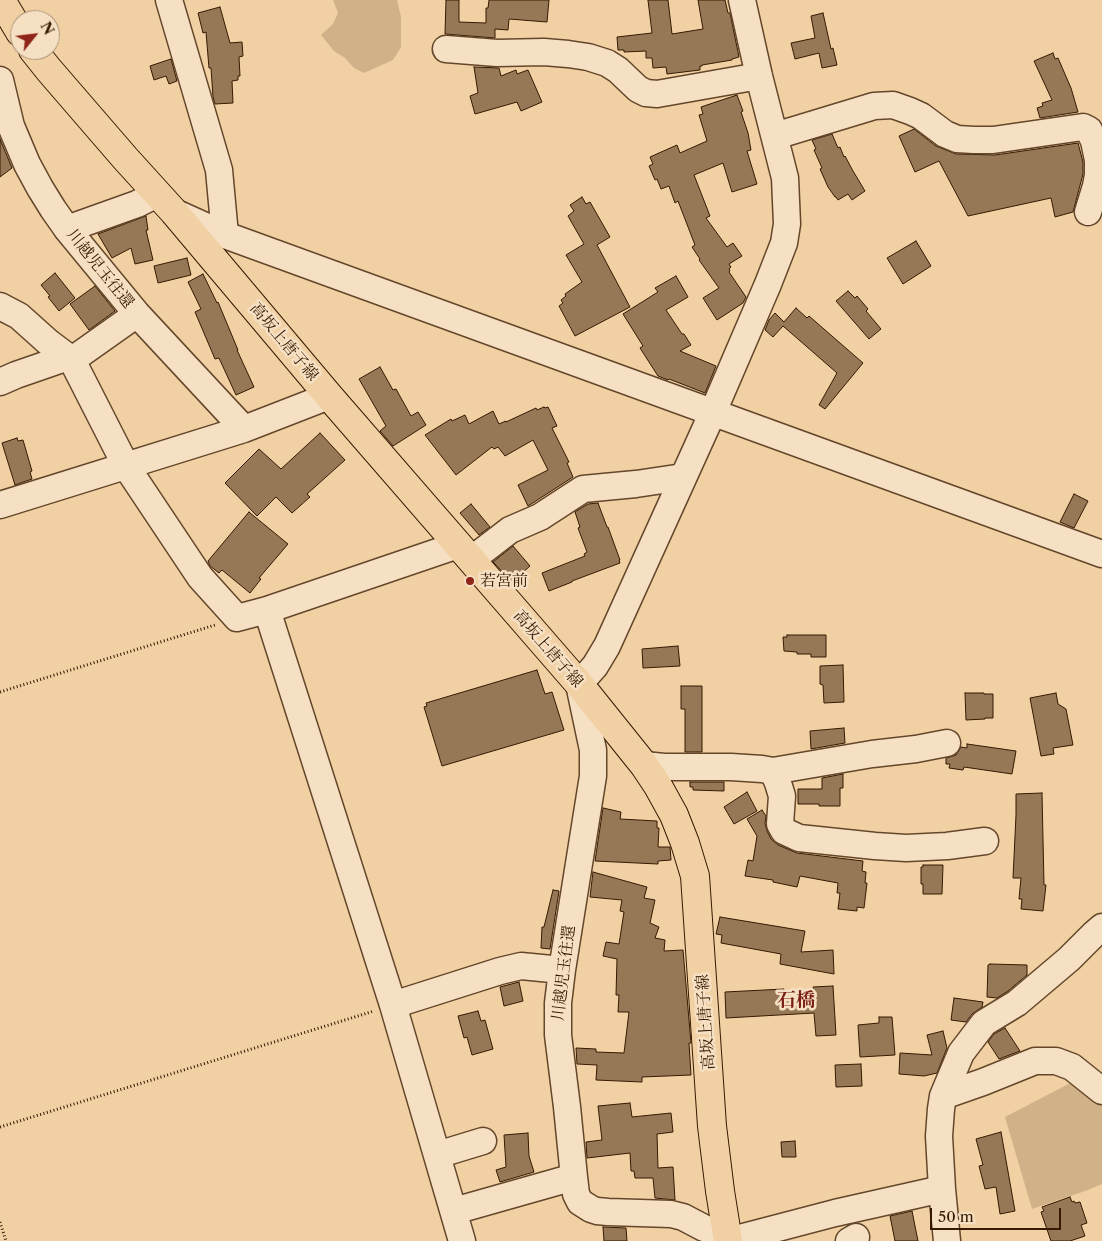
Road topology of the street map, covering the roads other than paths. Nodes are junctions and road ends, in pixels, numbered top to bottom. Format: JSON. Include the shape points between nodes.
{"nodes":[{"id":1,"x":170,"y":0,"type":"edge"},
{"id":2,"x":742,"y":0,"type":"edge"},
{"id":3,"x":1,"y":3,"type":"edge"},
{"id":4,"x":10,"y":17,"type":"edge"},
{"id":5,"x":446,"y":49,"type":"dead end"},
{"id":6,"x":41,"y":60,"type":"edge"},
{"id":7,"x":759,"y":76,"type":"junction"},
{"id":8,"x":0,"y":80,"type":"edge"},
{"id":9,"x":3,"y":110,"type":"edge"},
{"id":10,"x":775,"y":136,"type":"junction"},
{"id":11,"x":166,"y":203,"type":"junction"},
{"id":12,"x":1088,"y":212,"type":"dead end"},
{"id":13,"x":67,"y":229,"type":"junction"},
{"id":14,"x":226,"y":235,"type":"junction"},
{"id":15,"x":0,"y":306,"type":"edge"},
{"id":16,"x":137,"y":314,"type":"junction"},
{"id":17,"x":70,"y":358,"type":"junction"},
{"id":18,"x":0,"y":382,"type":"edge"},
{"id":19,"x":329,"y":396,"type":"junction"},
{"id":20,"x":713,"y":412,"type":"junction"},
{"id":21,"x":244,"y":429,"type":"junction"},
{"id":22,"x":126,"y":466,"type":"junction"},
{"id":23,"x":683,"y":477,"type":"junction"},
{"id":24,"x":0,"y":505,"type":"edge"},
{"id":25,"x":465,"y":552,"type":"junction"},
{"id":26,"x":1102,"y":554,"type":"edge"},
{"id":27,"x":267,"y":610,"type":"junction"},
{"id":28,"x":579,"y":684,"type":"junction"},
{"id":29,"x":947,"y":743,"type":"dead end"},
{"id":30,"x":644,"y":765,"type":"junction"},
{"id":31,"x":772,"y":771,"type":"junction"},
{"id":32,"x":985,"y":841,"type":"dead end"},
{"id":33,"x":1102,"y":927,"type":"edge"},
{"id":34,"x":562,"y":970,"type":"junction"},
{"id":35,"x":392,"y":1005,"type":"junction"},
{"id":36,"x":1102,"y":1091,"type":"edge"},
{"id":37,"x":943,"y":1096,"type":"junction"},
{"id":38,"x":483,"y":1141,"type":"dead end"},
{"id":39,"x":437,"y":1155,"type":"junction"},
{"id":40,"x":574,"y":1177,"type":"junction"},
{"id":41,"x":942,"y":1189,"type":"junction"},
{"id":42,"x":454,"y":1211,"type":"junction"},
{"id":43,"x":727,"y":1235,"type":"edge"},
{"id":44,"x":462,"y":1241,"type":"edge"},
{"id":45,"x":947,"y":1241,"type":"edge"}],
"edges":[{"from":1,"to":14,"type":"street","via":[[219,170]]},
{"from":2,"to":7,"type":"street"},
{"from":3,"to":4,"type":"main road"},
{"from":5,"to":7,"type":"street","via":[[544,52],[588,57],[618,70],[638,89],[657,94]]},
{"from":6,"to":11,"type":"main road","name":"高坂上唐子線"},
{"from":7,"to":10,"type":"street"},
{"from":8,"to":9,"type":"street","name":"川越児玉往還"},
{"from":9,"to":13,"type":"street","name":"川越児玉往還","via":[[27,164]]},
{"from":10,"to":12,"type":"street","via":[[874,106],[893,105],[921,116],[957,139],[993,140],[1084,127],[1094,141],[1098,160],[1096,186]]},
{"from":10,"to":20,"type":"street","via":[[785,178],[787,224],[784,243]]},
{"from":11,"to":13,"type":"street","via":[[137,204]]},
{"from":11,"to":14,"type":"street"},
{"from":11,"to":19,"type":"main road","name":"高坂上唐子線"},
{"from":13,"to":16,"type":"street","name":"川越児玉往還"},
{"from":14,"to":20,"type":"street"},
{"from":15,"to":17,"type":"street","via":[[19,316]]},
{"from":16,"to":17,"type":"street"},
{"from":16,"to":21,"type":"street","name":"川越児玉往還"},
{"from":17,"to":18,"type":"street"},
{"from":17,"to":22,"type":"street"},
{"from":19,"to":21,"type":"street"},
{"from":19,"to":25,"type":"main road","name":"高坂上唐子線"},
{"from":20,"to":23,"type":"street"},
{"from":20,"to":26,"type":"street"},
{"from":21,"to":22,"type":"street"},
{"from":22,"to":24,"type":"street"},
{"from":22,"to":27,"type":"street","via":[[200,577],[237,618]]},
{"from":23,"to":25,"type":"street","via":[[583,489],[540,517]]},
{"from":23,"to":28,"type":"street","via":[[607,646]]},
{"from":25,"to":27,"type":"street"},
{"from":25,"to":28,"type":"main road","name":"高坂上唐子線"},
{"from":27,"to":35,"type":"street"},
{"from":28,"to":30,"type":"main road","name":"高坂上唐子線"},
{"from":28,"to":34,"type":"street","name":"川越児玉往還","via":[[592,750],[593,776]]},
{"from":29,"to":31,"type":"street"},
{"from":30,"to":31,"type":"street"},
{"from":30,"to":43,"type":"main road","name":"高坂上唐子線","via":[[674,815],[695,876],[712,1126]]},
{"from":31,"to":32,"type":"street","via":[[782,796],[780,824],[784,831],[799,838],[906,848]]},
{"from":33,"to":37,"type":"street","via":[[1017,1003],[984,1023],[961,1053]]},
{"from":34,"to":35,"type":"street","via":[[521,966]]},
{"from":34,"to":40,"type":"street","name":"川越児玉往還","via":[[558,1035]]},
{"from":35,"to":39,"type":"street"},
{"from":36,"to":37,"type":"street","via":[[1072,1067],[1056,1061],[1035,1061]]},
{"from":37,"to":41,"type":"street","via":[[939,1136]]},
{"from":38,"to":39,"type":"street"},
{"from":39,"to":42,"type":"street"},
{"from":40,"to":42,"type":"street"},
{"from":40,"to":43,"type":"street","name":"川越児玉往還","via":[[580,1202],[591,1209],[671,1214]]},
{"from":41,"to":43,"type":"street","name":"川越児玉往還"},
{"from":41,"to":45,"type":"street"},
{"from":42,"to":44,"type":"street"}]}
